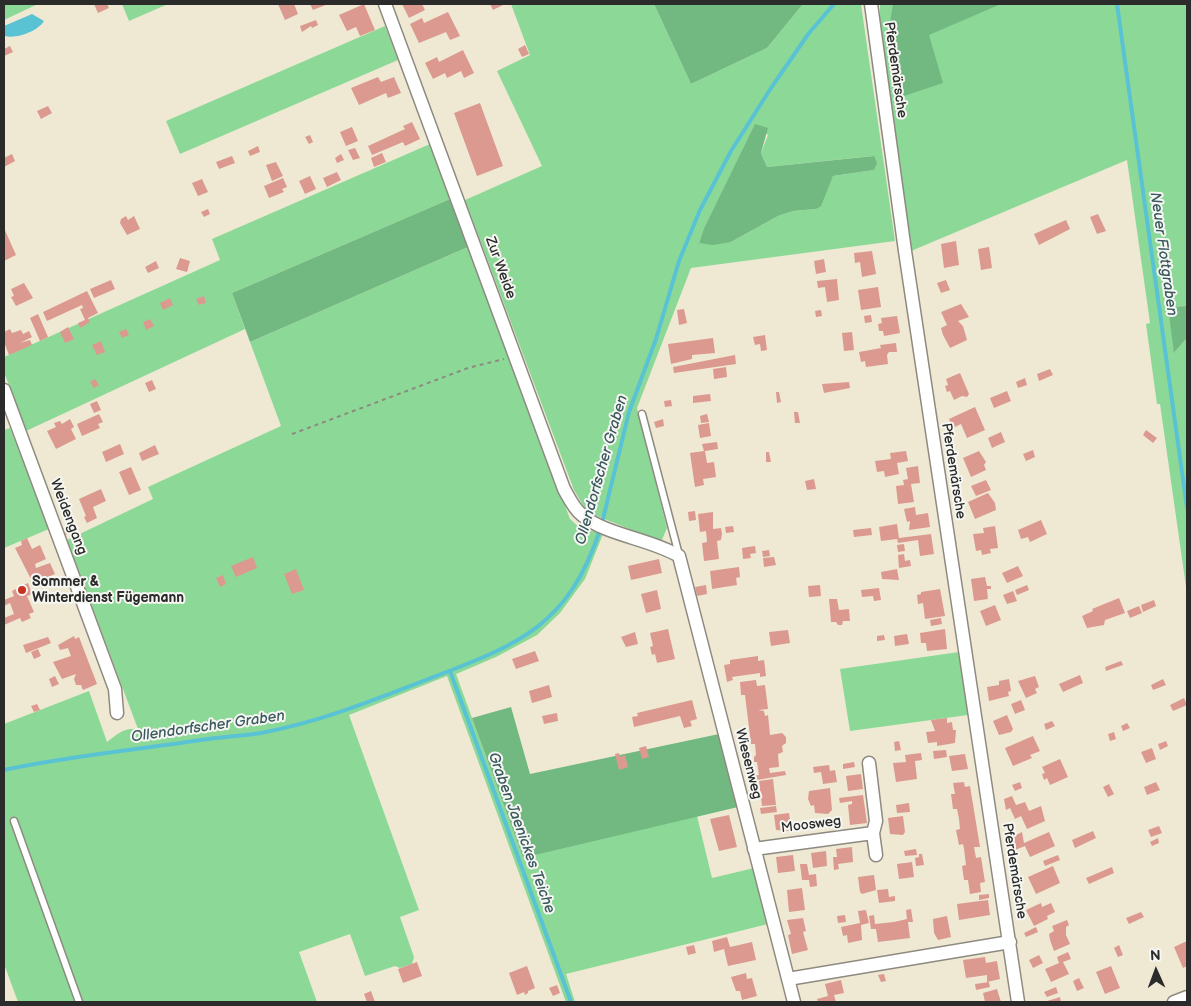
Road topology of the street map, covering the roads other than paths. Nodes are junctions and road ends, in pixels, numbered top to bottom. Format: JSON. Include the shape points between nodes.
{"nodes":[{"id":1,"x":385,"y":4,"type":"edge"},
{"id":2,"x":871,"y":4,"type":"edge"},
{"id":3,"x":4,"y":390,"type":"edge"},
{"id":4,"x":642,"y":414,"type":"dead end"},
{"id":5,"x":679,"y":556,"type":"junction"},
{"id":6,"x":117,"y":713,"type":"dead end"},
{"id":7,"x":869,"y":762,"type":"dead end"},
{"id":8,"x":14,"y":821,"type":"dead end"},
{"id":9,"x":873,"y":833,"type":"junction"},
{"id":10,"x":754,"y":849,"type":"junction"},
{"id":11,"x":876,"y":855,"type":"dead end"},
{"id":12,"x":1010,"y":942,"type":"junction"},
{"id":13,"x":788,"y":979,"type":"junction"},
{"id":14,"x":1187,"y":997,"type":"edge"},
{"id":15,"x":79,"y":1002,"type":"edge"},
{"id":16,"x":794,"y":1002,"type":"edge"},
{"id":17,"x":1018,"y":1002,"type":"edge"},
{"id":18,"x":1174,"y":1002,"type":"edge"}],
"edges":[{"from":1,"to":5,"type":"street","name":"Zur Weide","via":[[564,489],[581,514],[593,522]]},
{"from":2,"to":12,"type":"street","name":"Pferdemärsche","via":[[905,251]]},
{"from":3,"to":6,"type":"street","name":"Weidengang","via":[[109,671],[115,689]]},
{"from":4,"to":5,"type":"lane","name":"Wiesenweg"},
{"from":5,"to":10,"type":"street","name":"Wiesenweg"},
{"from":7,"to":9,"type":"street","via":[[876,821]]},
{"from":8,"to":15,"type":"lane"},
{"from":9,"to":10,"type":"street","name":"Moosweg"},
{"from":9,"to":11,"type":"street"},
{"from":10,"to":13,"type":"street","name":"Wiesenweg"},
{"from":12,"to":13,"type":"street"},
{"from":12,"to":17,"type":"street","name":"Pferdemärsche"},
{"from":13,"to":16,"type":"street","name":"Wiesenweg"},
{"from":14,"to":18,"type":"street"}]}
